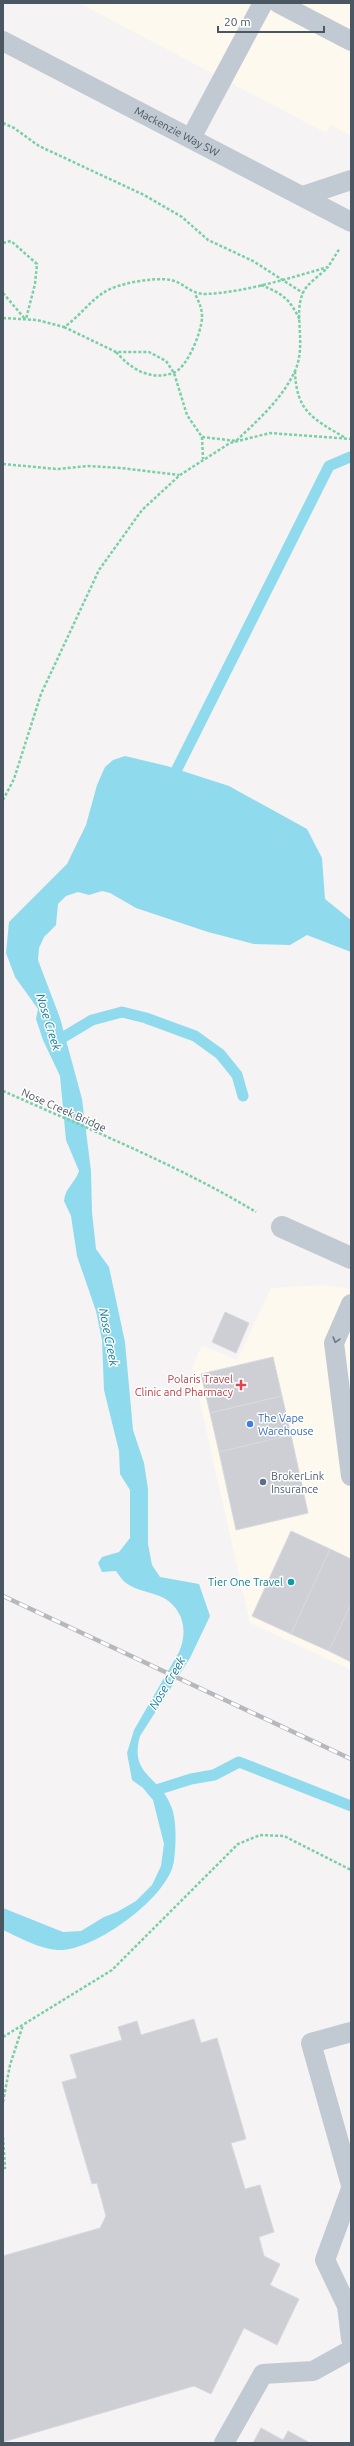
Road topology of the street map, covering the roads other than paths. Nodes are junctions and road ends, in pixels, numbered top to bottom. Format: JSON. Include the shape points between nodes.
{"nodes":[{"id":1,"x":263,"y":3,"type":"edge"},
{"id":2,"x":278,"y":3,"type":"edge"},
{"id":3,"x":3,"y":40,"type":"edge"},
{"id":4,"x":351,"y":40,"type":"edge"},
{"id":5,"x":191,"y":138,"type":"junction"},
{"id":6,"x":351,"y":180,"type":"edge"},
{"id":7,"x":303,"y":196,"type":"junction"},
{"id":8,"x":351,"y":222,"type":"edge"},
{"id":9,"x":282,"y":1227,"type":"road end"},
{"id":10,"x":351,"y":1258,"type":"edge"},
{"id":11,"x":351,"y":1304,"type":"edge"},
{"id":12,"x":351,"y":1476,"type":"edge"},
{"id":13,"x":351,"y":2032,"type":"edge"},
{"id":14,"x":351,"y":2185,"type":"edge"},
{"id":15,"x":351,"y":2189,"type":"edge"},
{"id":16,"x":351,"y":2339,"type":"edge"},
{"id":17,"x":351,"y":2350,"type":"edge"},
{"id":18,"x":224,"y":2443,"type":"edge"}],
"edges":[{"from":1,"to":5,"type":"lane"},
{"from":2,"to":4,"type":"lane"},
{"from":3,"to":5,"type":"lane","name":"Mackenzie Way SW"},
{"from":5,"to":7,"type":"lane","name":"Mackenzie Way SW"},
{"from":6,"to":7,"type":"lane"},
{"from":7,"to":8,"type":"lane","name":"Mackenzie Way SW"},
{"from":9,"to":10,"type":"street"},
{"from":11,"to":12,"type":"lane","one_way":true,"via":[[334,1343]]},
{"from":13,"to":14,"type":"lane","via":[[311,2043]]},
{"from":15,"to":16,"type":"lane","via":[[325,2260],[347,2306]]},
{"from":17,"to":18,"type":"lane","via":[[313,2371],[263,2374]]}]}
